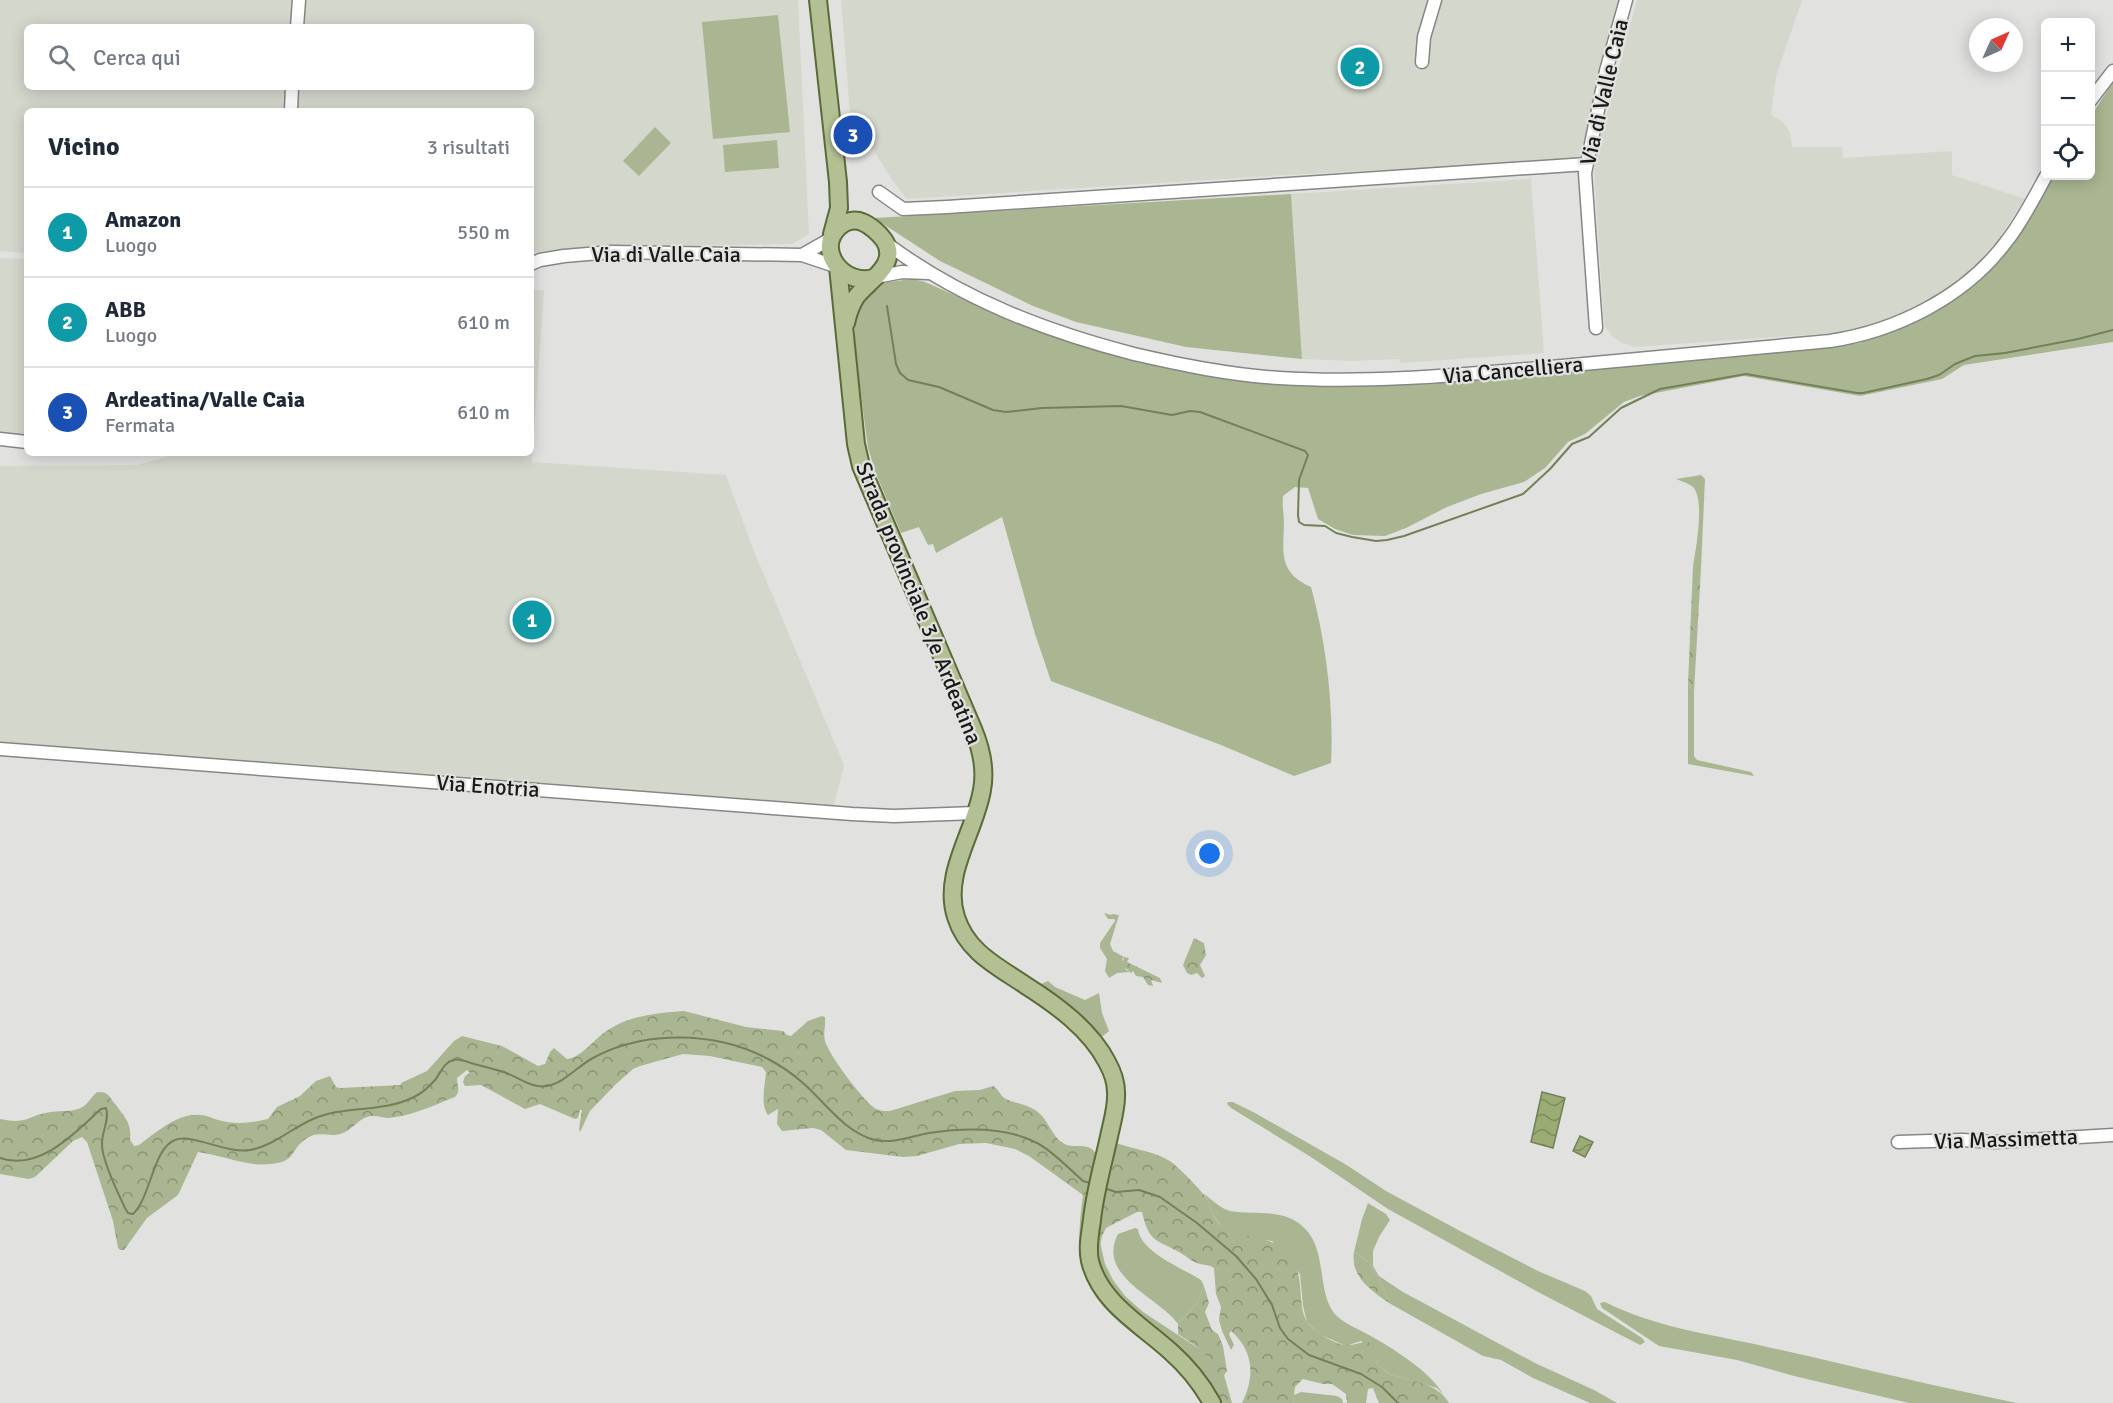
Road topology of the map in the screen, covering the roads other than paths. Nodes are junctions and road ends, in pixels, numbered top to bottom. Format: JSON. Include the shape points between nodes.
{"nodes":[{"id":1,"x":299,"y":0,"type":"edge"},
{"id":2,"x":818,"y":0,"type":"edge"},
{"id":3,"x":1435,"y":0,"type":"edge"},
{"id":4,"x":1626,"y":0,"type":"edge"},
{"id":5,"x":297,"y":24,"type":"edge"},
{"id":6,"x":1422,"y":62,"type":"dead end"},
{"id":7,"x":2113,"y":71,"type":"edge"},
{"id":8,"x":292,"y":90,"type":"edge"},
{"id":9,"x":2095,"y":96,"type":"edge"},
{"id":10,"x":291,"y":108,"type":"edge"},
{"id":11,"x":1587,"y":164,"type":"junction"},
{"id":12,"x":2044,"y":180,"type":"edge"},
{"id":13,"x":838,"y":182,"type":"junction"},
{"id":14,"x":879,"y":192,"type":"dead end"},
{"id":15,"x":861,"y":222,"type":"junction"},
{"id":16,"x":832,"y":238,"type":"junction"},
{"id":17,"x":886,"y":243,"type":"junction"},
{"id":18,"x":802,"y":255,"type":"junction"},
{"id":19,"x":534,"y":263,"type":"edge"},
{"id":20,"x":838,"y":267,"type":"junction"},
{"id":21,"x":929,"y":273,"type":"junction"},
{"id":22,"x":876,"y":277,"type":"junction"},
{"id":23,"x":845,"y":327,"type":"junction"},
{"id":24,"x":1596,"y":328,"type":"dead end"},
{"id":25,"x":0,"y":439,"type":"edge"},
{"id":26,"x":24,"y":442,"type":"edge"},
{"id":27,"x":0,"y":749,"type":"edge"},
{"id":28,"x":975,"y":813,"type":"junction"},
{"id":29,"x":2113,"y":1135,"type":"edge"},
{"id":30,"x":1898,"y":1142,"type":"dead end"},
{"id":31,"x":1212,"y":1403,"type":"edge"}],
"edges":[{"from":1,"to":5,"type":"street"},
{"from":2,"to":13,"type":"main road"},
{"from":3,"to":6,"type":"street","via":[[1424,37]]},
{"from":4,"to":11,"type":"street","name":"Via di Valle Caia","via":[[1606,71]]},
{"from":7,"to":9,"type":"street"},
{"from":8,"to":10,"type":"street"},
{"from":11,"to":14,"type":"street","via":[[903,209]]},
{"from":11,"to":24,"type":"street","name":"Via di Valle Caia"},
{"from":12,"to":21,"type":"street","name":"Via Cancelliera","via":[[2006,243],[1981,268],[1944,298],[1880,330],[1830,341],[1428,378],[1277,378],[1184,365],[1042,327]]},
{"from":13,"to":15,"type":"main road","via":[[846,204]]},
{"from":13,"to":16,"type":"main road"},
{"from":15,"to":16,"type":"main road","via":[[845,223]]},
{"from":15,"to":17,"type":"main road"},
{"from":16,"to":18,"type":"street"},
{"from":16,"to":20,"type":"main road","via":[[832,253]]},
{"from":17,"to":21,"type":"street","name":"Via Cancelliera"},
{"from":17,"to":22,"type":"main road","via":[[886,264]]},
{"from":18,"to":19,"type":"street","name":"Via di Valle Caia","via":[[612,252]]},
{"from":18,"to":20,"type":"street","name":"Via di Valle Caia"},
{"from":20,"to":22,"type":"main road","via":[[858,279]]},
{"from":20,"to":23,"type":"main road","name":"Strada provinciale 3/e Ardeatina"},
{"from":21,"to":22,"type":"street","name":"Via Cancelliera","via":[[902,272]]},
{"from":22,"to":23,"type":"main road","via":[[856,298]]},
{"from":23,"to":28,"type":"main road","name":"Strada provinciale 3/e Ardeatina","via":[[861,466],[980,748],[983,784]]},
{"from":25,"to":26,"type":"street"},
{"from":27,"to":28,"type":"street","name":"Via Enotria","via":[[852,814]]},
{"from":28,"to":31,"type":"main road","name":"Strada provinciale 3/e Ardeatina","via":[[953,885],[956,919],[991,964],[1062,1011],[1088,1036],[1115,1080],[1117,1094],[1094,1198],[1089,1253],[1092,1269],[1116,1305],[1183,1363]]},
{"from":29,"to":30,"type":"street","name":"Via Massimetta","via":[[2002,1142]]}]}
